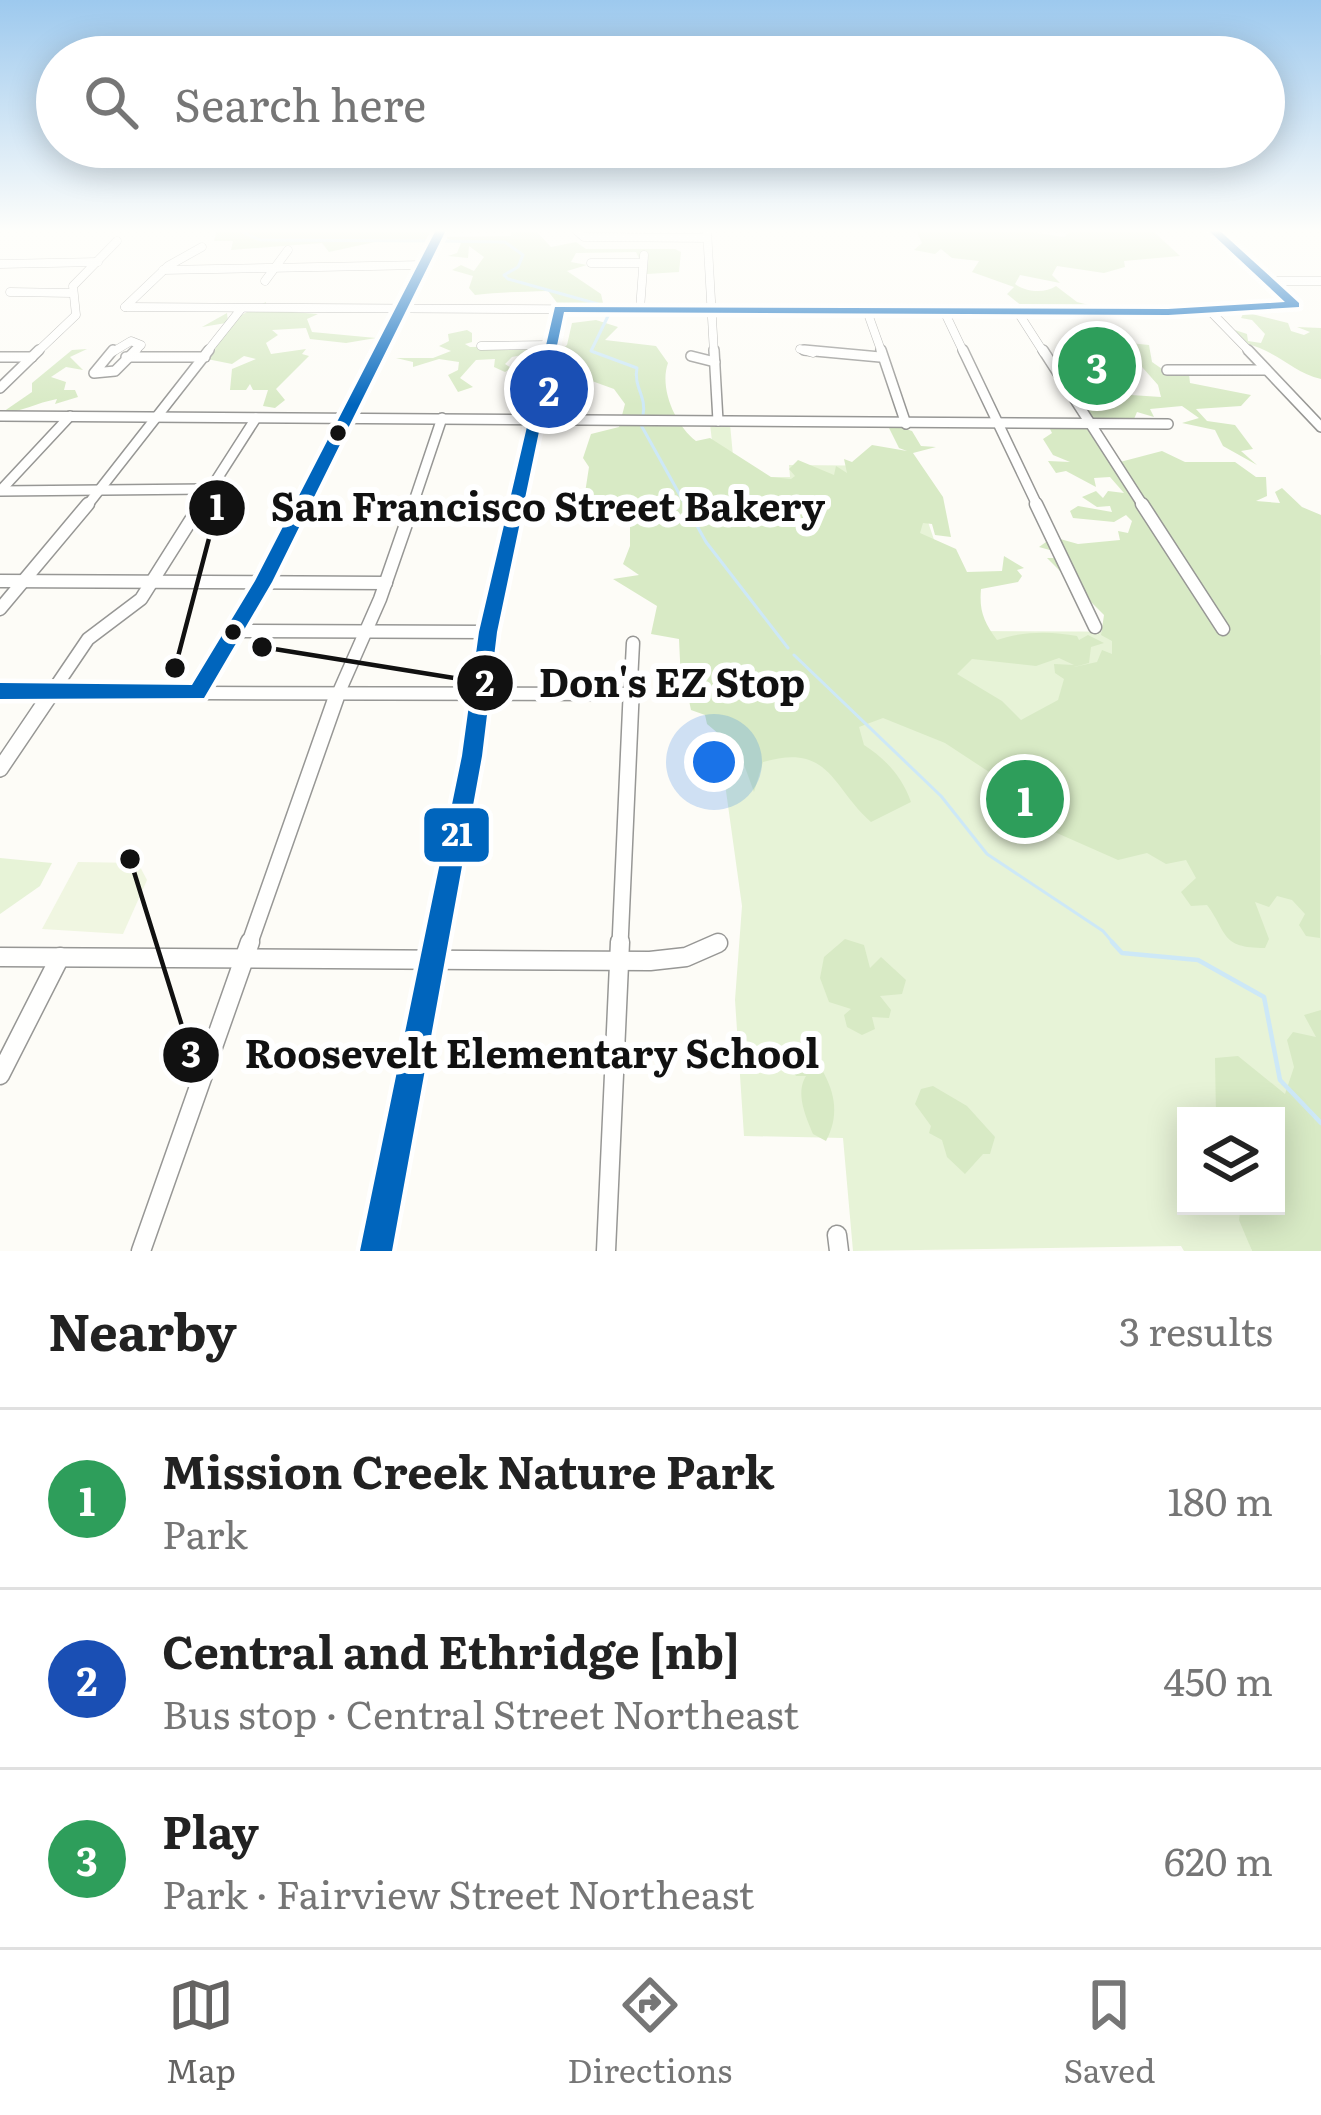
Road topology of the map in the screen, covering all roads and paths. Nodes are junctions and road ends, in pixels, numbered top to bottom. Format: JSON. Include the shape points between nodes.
{"nodes":[{"id":1,"x":76,"y":288,"type":"edge"},
{"id":2,"x":144,"y":288,"type":"edge"},
{"id":3,"x":411,"y":288,"type":"edge"},
{"id":4,"x":642,"y":288,"type":"edge"},
{"id":5,"x":711,"y":288,"type":"edge"},
{"id":6,"x":1279,"y":288,"type":"edge"},
{"id":7,"x":10,"y":292,"type":"dead end"},
{"id":8,"x":72,"y":293,"type":"junction"},
{"id":9,"x":242,"y":309,"type":"junction"},
{"id":10,"x":401,"y":309,"type":"junction"},
{"id":11,"x":559,"y":309,"type":"junction"},
{"id":12,"x":640,"y":309,"type":"junction"},
{"id":13,"x":712,"y":310,"type":"junction"},
{"id":14,"x":867,"y":311,"type":"junction"},
{"id":15,"x":944,"y":311,"type":"junction"},
{"id":16,"x":1017,"y":311,"type":"junction"},
{"id":17,"x":1209,"y":311,"type":"junction"},
{"id":18,"x":481,"y":346,"type":"dead end"},
{"id":19,"x":551,"y":346,"type":"junction"},
{"id":20,"x":800,"y":349,"type":"dead end"},
{"id":21,"x":691,"y":356,"type":"dead end"},
{"id":22,"x":0,"y":357,"type":"edge"},
{"id":23,"x":32,"y":357,"type":"junction"},
{"id":24,"x":107,"y":357,"type":"junction"},
{"id":25,"x":130,"y":357,"type":"junction"},
{"id":26,"x":205,"y":357,"type":"junction"},
{"id":27,"x":880,"y":357,"type":"junction"},
{"id":28,"x":715,"y":362,"type":"junction"},
{"id":29,"x":1167,"y":370,"type":"dead end"},
{"id":30,"x":1265,"y":370,"type":"junction"},
{"id":31,"x":0,"y":388,"type":"edge"},
{"id":32,"x":0,"y":416,"type":"edge"},
{"id":33,"x":70,"y":416,"type":"junction"},
{"id":34,"x":160,"y":417,"type":"junction"},
{"id":35,"x":256,"y":418,"type":"junction"},
{"id":36,"x":346,"y":418,"type":"junction"},
{"id":37,"x":442,"y":418,"type":"junction"},
{"id":38,"x":535,"y":419,"type":"junction"},
{"id":39,"x":718,"y":422,"type":"junction"},
{"id":40,"x":906,"y":424,"type":"junction"},
{"id":41,"x":996,"y":424,"type":"junction"},
{"id":42,"x":1168,"y":424,"type":"dead end"},
{"id":43,"x":1093,"y":425,"type":"junction"},
{"id":44,"x":1321,"y":427,"type":"edge"},
{"id":45,"x":100,"y":490,"type":"junction"},
{"id":46,"x":207,"y":490,"type":"junction"},
{"id":47,"x":0,"y":491,"type":"edge"},
{"id":48,"x":28,"y":580,"type":"junction"},
{"id":49,"x":0,"y":581,"type":"edge"},
{"id":50,"x":151,"y":582,"type":"junction"},
{"id":51,"x":263,"y":582,"type":"junction"},
{"id":52,"x":386,"y":584,"type":"junction"},
{"id":53,"x":0,"y":609,"type":"edge"},
{"id":54,"x":1095,"y":627,"type":"dead end"},
{"id":55,"x":1223,"y":628,"type":"dead end"},
{"id":56,"x":235,"y":631,"type":"junction"},
{"id":57,"x":364,"y":632,"type":"junction"},
{"id":58,"x":488,"y":632,"type":"junction"},
{"id":59,"x":633,"y":643,"type":"dead end"},
{"id":60,"x":0,"y":691,"type":"edge"},
{"id":61,"x":52,"y":691,"type":"junction"},
{"id":62,"x":197,"y":693,"type":"junction"},
{"id":63,"x":481,"y":693,"type":"junction"},
{"id":64,"x":337,"y":694,"type":"junction"},
{"id":65,"x":628,"y":694,"type":"junction"},
{"id":66,"x":0,"y":770,"type":"edge"},
{"id":67,"x":718,"y":943,"type":"dead end"},
{"id":68,"x":0,"y":957,"type":"edge"},
{"id":69,"x":60,"y":957,"type":"junction"},
{"id":70,"x":245,"y":958,"type":"junction"},
{"id":71,"x":616,"y":959,"type":"junction"},
{"id":72,"x":430,"y":960,"type":"junction"},
{"id":73,"x":0,"y":1075,"type":"edge"},
{"id":74,"x":141,"y":1251,"type":"edge"},
{"id":75,"x":376,"y":1251,"type":"edge"},
{"id":76,"x":606,"y":1251,"type":"edge"}],
"edges":[{"from":1,"to":8,"type":"street"},
{"from":2,"to":9,"type":"street","via":[[125,307]]},
{"from":3,"to":10,"type":"street"},
{"from":4,"to":12,"type":"street"},
{"from":5,"to":13,"type":"street"},
{"from":6,"to":17,"type":"street","via":[[1295,305]]},
{"from":7,"to":8,"type":"street"},
{"from":8,"to":23,"type":"street","via":[[76,315]]},
{"from":9,"to":10,"type":"street"},
{"from":9,"to":26,"type":"street"},
{"from":10,"to":11,"type":"street"},
{"from":10,"to":36,"type":"street"},
{"from":11,"to":12,"type":"street"},
{"from":11,"to":19,"type":"street"},
{"from":12,"to":13,"type":"street"},
{"from":13,"to":14,"type":"street"},
{"from":13,"to":28,"type":"street"},
{"from":14,"to":15,"type":"street"},
{"from":14,"to":27,"type":"street"},
{"from":15,"to":16,"type":"street"},
{"from":15,"to":41,"type":"street"},
{"from":16,"to":17,"type":"street"},
{"from":16,"to":43,"type":"street"},
{"from":17,"to":30,"type":"street"},
{"from":18,"to":19,"type":"street"},
{"from":19,"to":38,"type":"street"},
{"from":20,"to":27,"type":"street"},
{"from":21,"to":28,"type":"street"},
{"from":22,"to":23,"type":"street"},
{"from":23,"to":31,"type":"street"},
{"from":24,"to":25,"type":"street"},
{"from":24,"to":25,"type":"street","via":[[139,342]]},
{"from":24,"to":25,"type":"street","via":[[94,374],[112,373]]},
{"from":25,"to":26,"type":"street"},
{"from":26,"to":34,"type":"street"},
{"from":27,"to":40,"type":"street"},
{"from":28,"to":39,"type":"street"},
{"from":29,"to":30,"type":"street"},
{"from":30,"to":44,"type":"street"},
{"from":32,"to":33,"type":"street"},
{"from":33,"to":34,"type":"street"},
{"from":33,"to":47,"type":"street"},
{"from":34,"to":35,"type":"street"},
{"from":34,"to":45,"type":"street"},
{"from":35,"to":36,"type":"street"},
{"from":35,"to":46,"type":"street"},
{"from":36,"to":37,"type":"street"},
{"from":36,"to":51,"type":"street"},
{"from":37,"to":38,"type":"street"},
{"from":37,"to":52,"type":"street"},
{"from":38,"to":39,"type":"street"},
{"from":38,"to":58,"type":"street"},
{"from":39,"to":40,"type":"street"},
{"from":40,"to":41,"type":"street"},
{"from":41,"to":43,"type":"street"},
{"from":41,"to":54,"type":"street"},
{"from":42,"to":43,"type":"street"},
{"from":43,"to":55,"type":"street"},
{"from":45,"to":46,"type":"street"},
{"from":45,"to":47,"type":"street"},
{"from":45,"to":48,"type":"street"},
{"from":46,"to":50,"type":"street"},
{"from":48,"to":49,"type":"street"},
{"from":48,"to":50,"type":"street"},
{"from":48,"to":53,"type":"street"},
{"from":50,"to":51,"type":"street"},
{"from":50,"to":61,"type":"street","via":[[136,604],[88,639]]},
{"from":51,"to":52,"type":"street"},
{"from":51,"to":56,"type":"street"},
{"from":52,"to":57,"type":"street"},
{"from":56,"to":57,"type":"street"},
{"from":56,"to":62,"type":"street"},
{"from":57,"to":58,"type":"street"},
{"from":57,"to":64,"type":"street"},
{"from":58,"to":63,"type":"street"},
{"from":59,"to":65,"type":"street"},
{"from":60,"to":61,"type":"street"},
{"from":61,"to":62,"type":"street"},
{"from":61,"to":66,"type":"street"},
{"from":62,"to":64,"type":"street"},
{"from":63,"to":64,"type":"street"},
{"from":63,"to":65,"type":"street"},
{"from":63,"to":72,"type":"street"},
{"from":64,"to":70,"type":"street"},
{"from":65,"to":71,"type":"street"},
{"from":67,"to":71,"type":"street","via":[[686,956]]},
{"from":68,"to":69,"type":"street"},
{"from":69,"to":70,"type":"street"},
{"from":69,"to":73,"type":"street"},
{"from":70,"to":72,"type":"street"},
{"from":70,"to":74,"type":"street"},
{"from":71,"to":72,"type":"street"},
{"from":71,"to":76,"type":"street"},
{"from":72,"to":75,"type":"street"}]}
